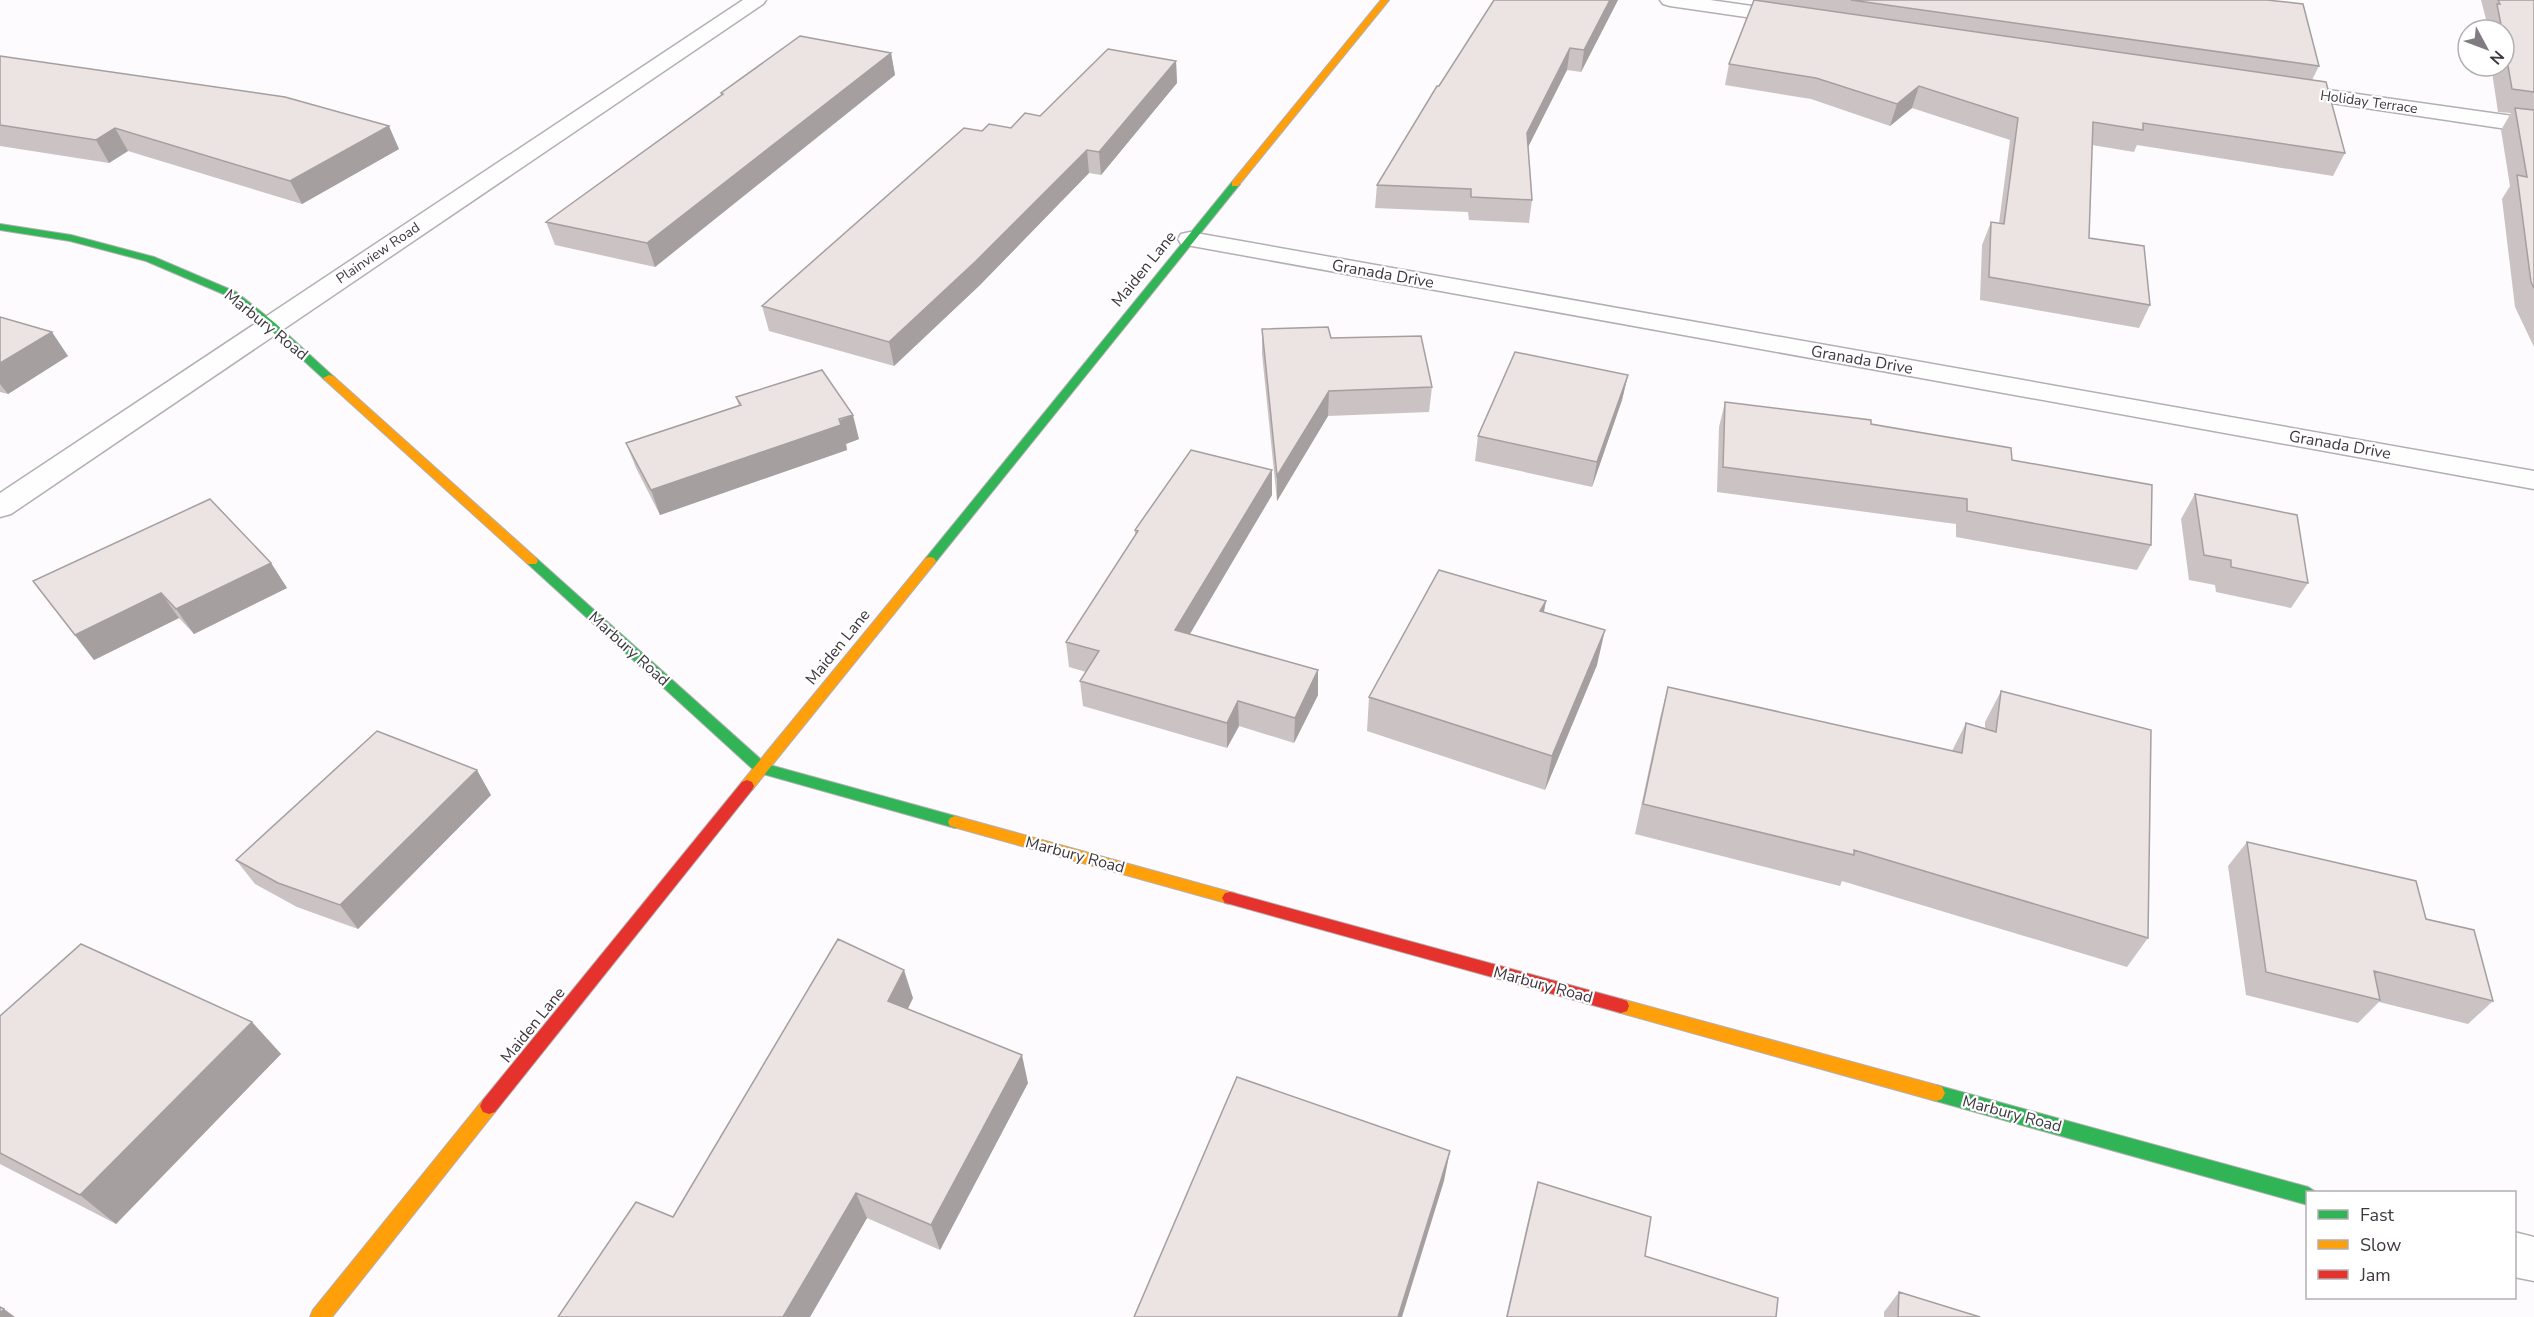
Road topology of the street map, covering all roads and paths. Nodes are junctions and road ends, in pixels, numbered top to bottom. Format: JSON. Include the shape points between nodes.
{"nodes":[{"id":1,"x":756,"y":0,"type":"edge"},
{"id":2,"x":1385,"y":0,"type":"edge"},
{"id":3,"x":1670,"y":0,"type":"edge"},
{"id":4,"x":1812,"y":21,"type":"edge"},
{"id":5,"x":2262,"y":86,"type":"edge"},
{"id":6,"x":2534,"y":126,"type":"edge"},
{"id":7,"x":0,"y":227,"type":"edge"},
{"id":8,"x":1190,"y":239,"type":"junction"},
{"id":9,"x":271,"y":325,"type":"junction"},
{"id":10,"x":2534,"y":480,"type":"edge"},
{"id":11,"x":0,"y":507,"type":"edge"},
{"id":12,"x":761,"y":768,"type":"junction"},
{"id":13,"x":2306,"y":1196,"type":"edge"},
{"id":14,"x":2516,"y":1254,"type":"edge"},
{"id":15,"x":2534,"y":1259,"type":"edge"},
{"id":16,"x":320,"y":1317,"type":"edge"}],
"edges":[{"from":1,"to":9,"type":"street","name":"Plainview Road"},
{"from":2,"to":8,"type":"street","name":"Maiden Lane"},
{"from":3,"to":4,"type":"street"},
{"from":5,"to":6,"type":"street","name":"Holiday Terrace"},
{"from":7,"to":9,"type":"street","name":"Marbury Road","via":[[70,238],[150,259],[232,294]]},
{"from":8,"to":10,"type":"street","name":"Granada Drive"},
{"from":8,"to":12,"type":"street","name":"Maiden Lane"},
{"from":9,"to":11,"type":"street","name":"Plainview Road"},
{"from":9,"to":12,"type":"street","name":"Marbury Road"},
{"from":12,"to":13,"type":"street","name":"Marbury Road"},
{"from":12,"to":16,"type":"street","name":"Maiden Lane"},
{"from":14,"to":15,"type":"street"}]}
